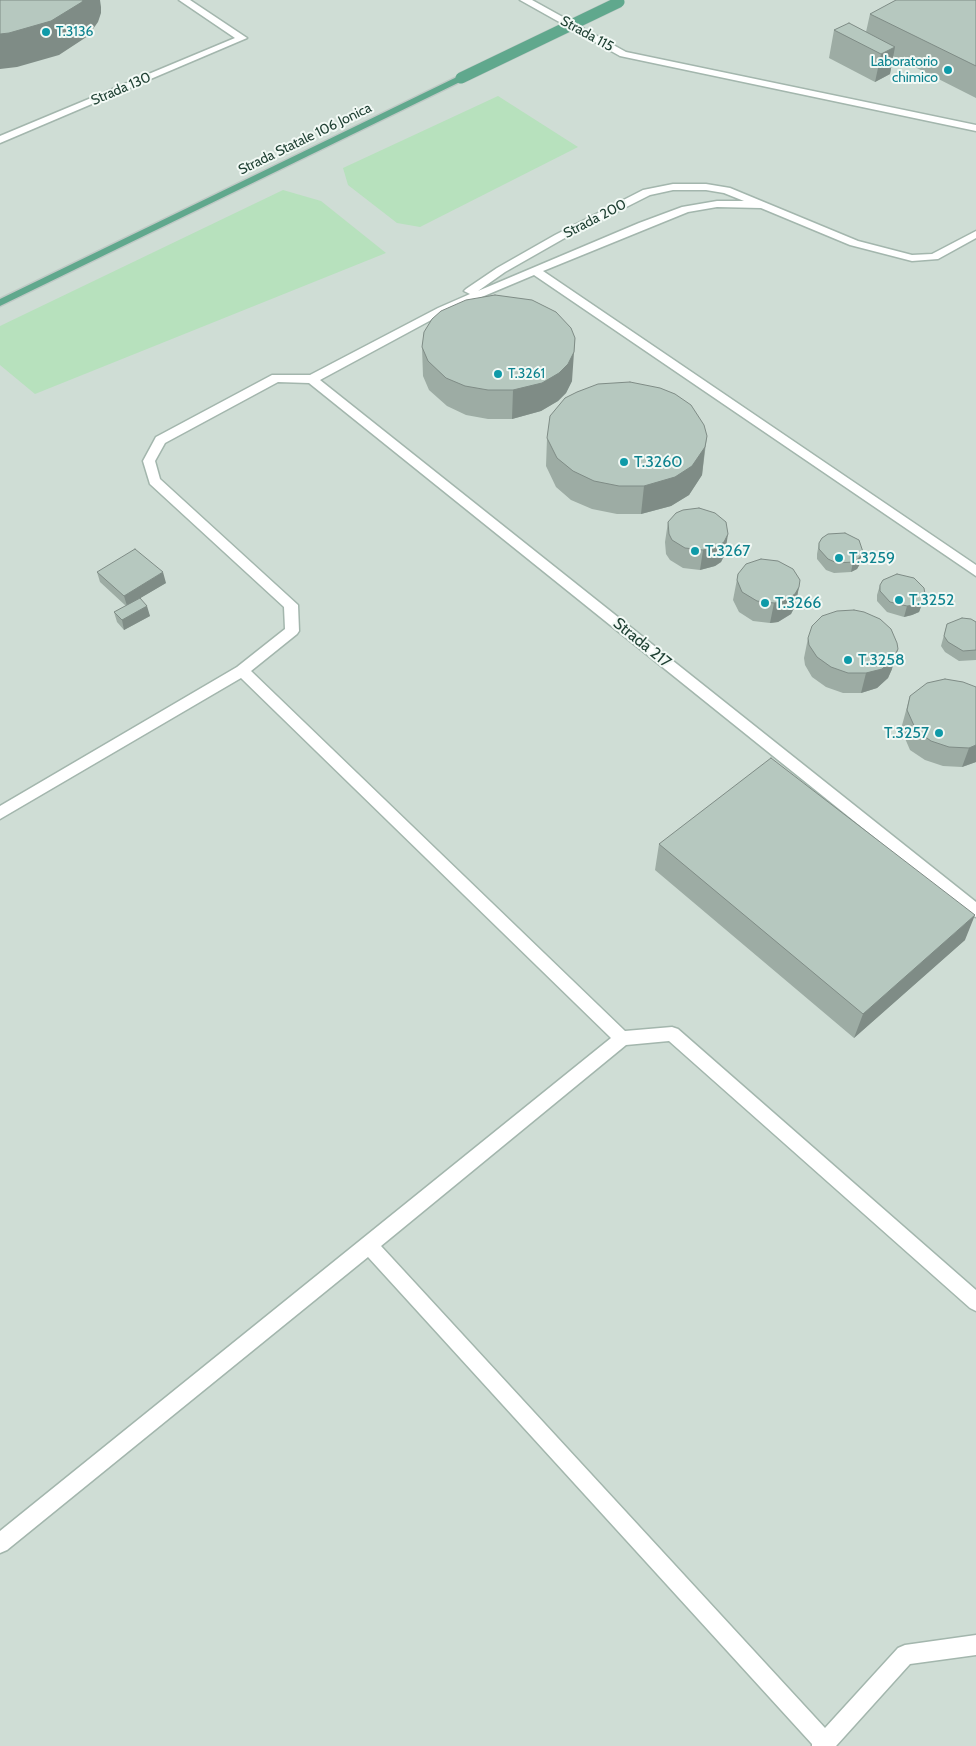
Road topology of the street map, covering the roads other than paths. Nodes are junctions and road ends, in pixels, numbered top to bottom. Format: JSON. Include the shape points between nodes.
{"nodes":[{"id":1,"x":184,"y":0,"type":"edge"},
{"id":2,"x":525,"y":0,"type":"edge"},
{"id":3,"x":621,"y":1,"type":"edge"},
{"id":4,"x":976,"y":128,"type":"edge"},
{"id":5,"x":0,"y":140,"type":"edge"},
{"id":6,"x":762,"y":205,"type":"junction"},
{"id":7,"x":976,"y":234,"type":"edge"},
{"id":8,"x":535,"y":271,"type":"junction"},
{"id":9,"x":0,"y":303,"type":"edge"},
{"id":10,"x":442,"y":310,"type":"junction"},
{"id":11,"x":312,"y":378,"type":"junction"},
{"id":12,"x":976,"y":571,"type":"edge"},
{"id":13,"x":242,"y":671,"type":"junction"},
{"id":14,"x":0,"y":813,"type":"edge"},
{"id":15,"x":974,"y":907,"type":"edge"},
{"id":16,"x":622,"y":1038,"type":"junction"},
{"id":17,"x":369,"y":1246,"type":"junction"},
{"id":18,"x":976,"y":1302,"type":"edge"},
{"id":19,"x":0,"y":1543,"type":"edge"},
{"id":20,"x":976,"y":1645,"type":"edge"},
{"id":21,"x":824,"y":1744,"type":"edge"}],
"edges":[{"from":1,"to":5,"type":"lane","name":"Strada 130","via":[[242,38]]},
{"from":2,"to":4,"type":"lane","name":"Strada 115","via":[[623,54]]},
{"from":3,"to":9,"type":"main road","name":"Strada Statale 106 Jonica","bridge":true},
{"from":6,"to":7,"type":"lane","name":"Strada 200","via":[[854,243],[912,258],[934,257]]},
{"from":6,"to":8,"type":"lane","name":"Strada 200","via":[[717,204],[686,209]]},
{"from":6,"to":10,"type":"lane","name":"Strada 200","via":[[726,190],[706,187],[673,187],[647,192],[501,270]]},
{"from":8,"to":10,"type":"lane","name":"Strada 200"},
{"from":8,"to":12,"type":"lane"},
{"from":10,"to":11,"type":"lane","name":"Strada 200"},
{"from":11,"to":13,"type":"lane","via":[[276,378],[160,440],[149,461],[154,481],[291,605],[292,631]]},
{"from":11,"to":15,"type":"lane","name":"Strada 217"},
{"from":13,"to":14,"type":"lane"},
{"from":13,"to":16,"type":"lane"},
{"from":16,"to":17,"type":"lane"},
{"from":16,"to":18,"type":"lane","via":[[672,1034]]},
{"from":17,"to":19,"type":"lane"},
{"from":17,"to":21,"type":"lane"},
{"from":20,"to":21,"type":"lane","via":[[905,1655]]}]}
